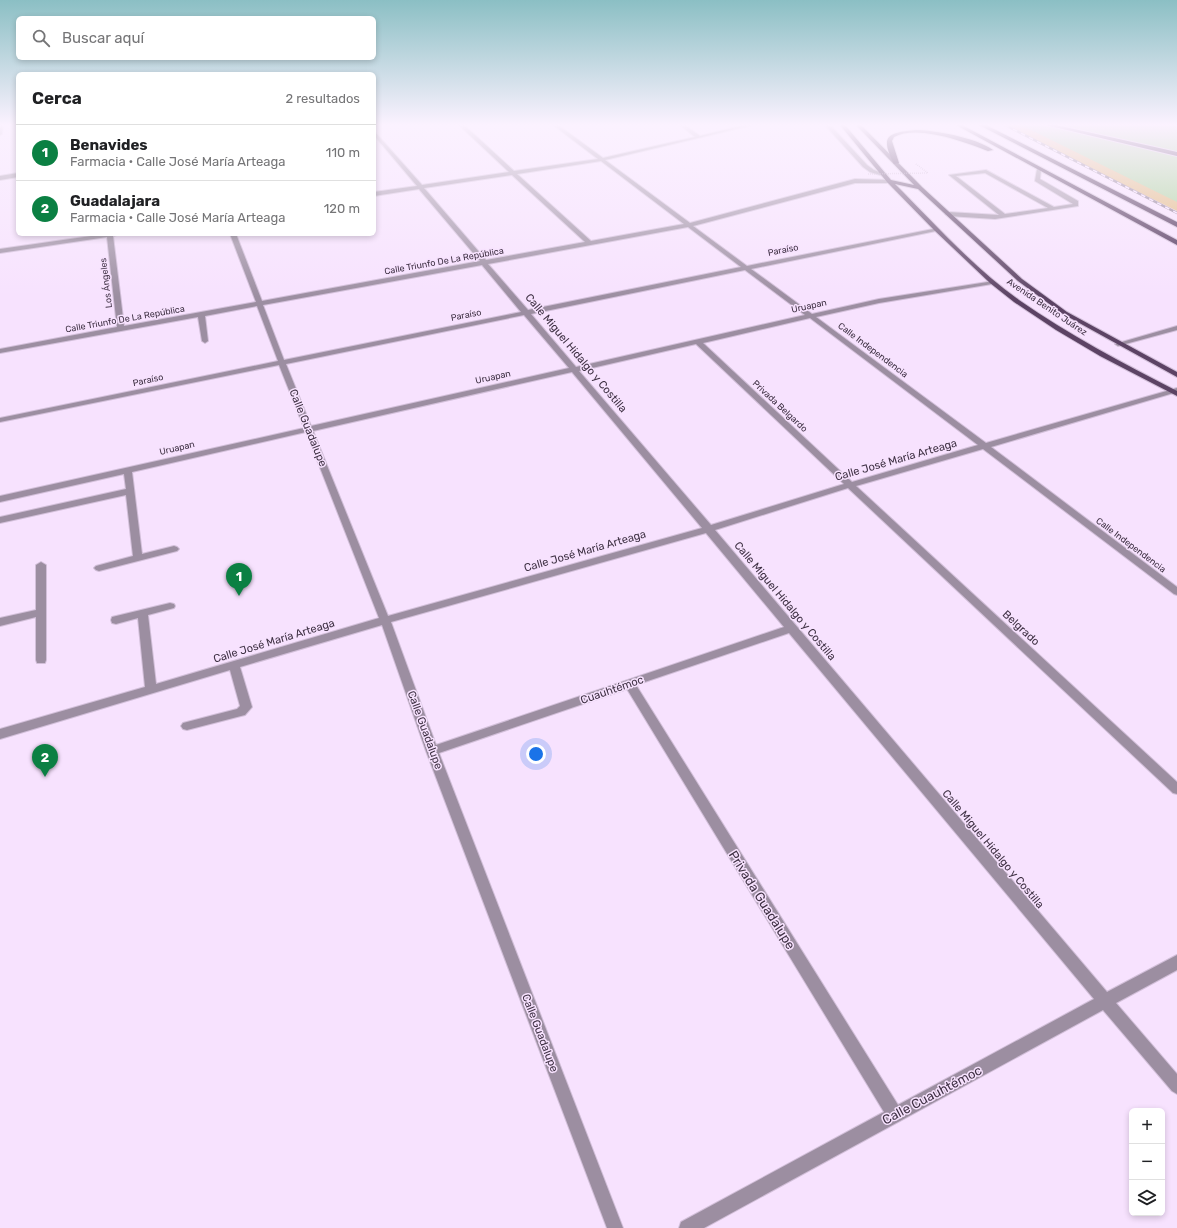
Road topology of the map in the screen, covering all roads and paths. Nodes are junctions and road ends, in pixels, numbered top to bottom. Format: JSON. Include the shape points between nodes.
{"nodes":[{"id":1,"x":416,"y":182,"type":"edge"},
{"id":2,"x":451,"y":182,"type":"edge"},
{"id":3,"x":522,"y":182,"type":"edge"},
{"id":4,"x":631,"y":182,"type":"edge"},
{"id":5,"x":848,"y":182,"type":"edge"},
{"id":6,"x":890,"y":182,"type":"edge"},
{"id":7,"x":899,"y":182,"type":"edge"},
{"id":8,"x":915,"y":182,"type":"edge"},
{"id":9,"x":961,"y":182,"type":"edge"},
{"id":10,"x":1007,"y":182,"type":"edge"},
{"id":11,"x":1041,"y":182,"type":"edge"},
{"id":12,"x":1062,"y":182,"type":"edge"},
{"id":13,"x":1093,"y":182,"type":"edge"},
{"id":14,"x":420,"y":187,"type":"junction"},
{"id":15,"x":920,"y":188,"type":"junction"},
{"id":16,"x":376,"y":194,"type":"edge"},
{"id":17,"x":1054,"y":209,"type":"junction"},
{"id":18,"x":948,"y":214,"type":"junction"},
{"id":19,"x":1004,"y":216,"type":"junction"},
{"id":20,"x":689,"y":225,"type":"junction"},
{"id":21,"x":1177,"y":225,"type":"edge"},
{"id":22,"x":936,"y":229,"type":"junction"},
{"id":23,"x":103,"y":236,"type":"edge"},
{"id":24,"x":110,"y":236,"type":"edge"},
{"id":25,"x":234,"y":236,"type":"edge"},
{"id":26,"x":589,"y":243,"type":"junction"},
{"id":27,"x":1177,"y":244,"type":"edge"},
{"id":28,"x":0,"y":251,"type":"edge"},
{"id":29,"x":484,"y":262,"type":"junction"},
{"id":30,"x":746,"y":267,"type":"junction"},
{"id":31,"x":992,"y":282,"type":"junction"},
{"id":32,"x":260,"y":304,"type":"junction"},
{"id":33,"x":526,"y":312,"type":"junction"},
{"id":34,"x":201,"y":314,"type":"junction"},
{"id":35,"x":811,"y":316,"type":"junction"},
{"id":36,"x":1177,"y":328,"type":"edge"},
{"id":37,"x":121,"y":329,"type":"junction"},
{"id":38,"x":205,"y":341,"type":"dead end"},
{"id":39,"x":698,"y":342,"type":"junction"},
{"id":40,"x":1118,"y":344,"type":"junction"},
{"id":41,"x":0,"y":351,"type":"edge"},
{"id":42,"x":281,"y":362,"type":"junction"},
{"id":43,"x":574,"y":369,"type":"junction"},
{"id":44,"x":1177,"y":375,"type":"edge"},
{"id":45,"x":1175,"y":392,"type":"edge"},
{"id":46,"x":0,"y":420,"type":"edge"},
{"id":47,"x":308,"y":428,"type":"junction"},
{"id":48,"x":986,"y":446,"type":"junction"},
{"id":49,"x":128,"y":470,"type":"junction"},
{"id":50,"x":850,"y":485,"type":"junction"},
{"id":51,"x":131,"y":491,"type":"junction"},
{"id":52,"x":0,"y":499,"type":"edge"},
{"id":53,"x":0,"y":520,"type":"edge"},
{"id":54,"x":708,"y":529,"type":"junction"},
{"id":55,"x":174,"y":549,"type":"dead end"},
{"id":56,"x":138,"y":558,"type":"junction"},
{"id":57,"x":41,"y":565,"type":"dead end"},
{"id":58,"x":99,"y":568,"type":"dead end"},
{"id":59,"x":1177,"y":592,"type":"edge"},
{"id":60,"x":170,"y":606,"type":"dead end"},
{"id":61,"x":41,"y":612,"type":"junction"},
{"id":62,"x":143,"y":613,"type":"junction"},
{"id":63,"x":116,"y":620,"type":"dead end"},
{"id":64,"x":386,"y":620,"type":"junction"},
{"id":65,"x":0,"y":622,"type":"edge"},
{"id":66,"x":792,"y":628,"type":"junction"},
{"id":67,"x":41,"y":660,"type":"dead end"},
{"id":68,"x":234,"y":665,"type":"junction"},
{"id":69,"x":630,"y":684,"type":"junction"},
{"id":70,"x":151,"y":689,"type":"junction"},
{"id":71,"x":187,"y":726,"type":"dead end"},
{"id":72,"x":0,"y":734,"type":"edge"},
{"id":73,"x":432,"y":751,"type":"junction"},
{"id":74,"x":1177,"y":789,"type":"edge"},
{"id":75,"x":1177,"y":962,"type":"edge"},
{"id":76,"x":1106,"y":1001,"type":"junction"},
{"id":77,"x":1177,"y":1086,"type":"edge"},
{"id":78,"x":895,"y":1115,"type":"junction"},
{"id":79,"x":615,"y":1228,"type":"edge"},
{"id":80,"x":687,"y":1228,"type":"edge"}],
"edges":[{"from":1,"to":14,"type":"street","name":"Calle Miguel Hidalgo y Costilla"},
{"from":2,"to":14,"type":"street"},
{"from":3,"to":26,"type":"street"},
{"from":4,"to":20,"type":"street","name":"Calle Independencia"},
{"from":5,"to":20,"type":"street","name":"Calle Triunfo De La República"},
{"from":6,"to":22,"type":"main road","name":"Avenida Benito Juárez"},
{"from":7,"to":15,"type":"main road"},
{"from":8,"to":15,"type":"main road","name":"Avenida Benito Juárez"},
{"from":9,"to":19,"type":"street"},
{"from":10,"to":17,"type":"street"},
{"from":11,"to":17,"type":"street","via":[[1076,202],[1076,205]]},
{"from":12,"to":27,"type":"highway"},
{"from":13,"to":21,"type":"highway"},
{"from":14,"to":16,"type":"street"},
{"from":14,"to":29,"type":"street","name":"Calle Miguel Hidalgo y Costilla"},
{"from":15,"to":18,"type":"main road","name":"Avenida Benito Juárez"},
{"from":17,"to":19,"type":"street"},
{"from":18,"to":19,"type":"street"},
{"from":18,"to":40,"type":"main road","name":"Avenida Benito Juárez","via":[[1020,280],[1064,313]]},
{"from":20,"to":26,"type":"street","name":"Calle Triunfo De La República"},
{"from":20,"to":30,"type":"street","name":"Calle Independencia"},
{"from":22,"to":30,"type":"street","name":"Paraíso"},
{"from":22,"to":31,"type":"main road","name":"Avenida Benito Juárez"},
{"from":23,"to":28,"type":"street"},
{"from":24,"to":37,"type":"street","name":"Los Ángeles"},
{"from":25,"to":32,"type":"street","name":"Calle Guadalupe"},
{"from":26,"to":29,"type":"street","name":"Calle Triunfo De La República"},
{"from":29,"to":32,"type":"street","name":"Calle Triunfo De La República"},
{"from":29,"to":33,"type":"street","name":"Calle Miguel Hidalgo y Costilla"},
{"from":30,"to":33,"type":"street","name":"Paraíso"},
{"from":30,"to":35,"type":"street","name":"Calle Independencia"},
{"from":31,"to":35,"type":"street","name":"Uruapan","via":[[879,301]]},
{"from":31,"to":45,"type":"main road","name":"Avenida Benito Juárez","via":[[1058,329],[1102,355]]},
{"from":32,"to":34,"type":"street","name":"Calle Triunfo De La República"},
{"from":32,"to":42,"type":"street","name":"Calle Guadalupe"},
{"from":33,"to":42,"type":"street","name":"Paraíso"},
{"from":33,"to":43,"type":"street","name":"Calle Miguel Hidalgo y Costilla"},
{"from":34,"to":37,"type":"street","name":"Calle Triunfo De La República"},
{"from":34,"to":38,"type":"street"},
{"from":35,"to":39,"type":"street","name":"Uruapan"},
{"from":35,"to":48,"type":"street","name":"Calle Independencia"},
{"from":36,"to":40,"type":"street"},
{"from":37,"to":41,"type":"street","name":"Calle Triunfo De La República"},
{"from":39,"to":43,"type":"street","name":"Uruapan"},
{"from":39,"to":50,"type":"street","name":"Privada Belgardo"},
{"from":40,"to":44,"type":"main road","name":"Avenida Benito Juárez"},
{"from":42,"to":46,"type":"street","name":"Paraíso"},
{"from":42,"to":47,"type":"street","name":"Calle Guadalupe"},
{"from":43,"to":47,"type":"street","name":"Uruapan"},
{"from":43,"to":54,"type":"street","name":"Calle Miguel Hidalgo y Costilla"},
{"from":45,"to":48,"type":"street","name":"Calle José María Arteaga"},
{"from":47,"to":49,"type":"street","name":"Uruapan"},
{"from":47,"to":64,"type":"street","name":"Calle Guadalupe"},
{"from":48,"to":50,"type":"street","name":"Calle José María Arteaga"},
{"from":48,"to":59,"type":"street","name":"Calle Independencia"},
{"from":49,"to":51,"type":"street"},
{"from":49,"to":52,"type":"street","name":"Uruapan"},
{"from":50,"to":54,"type":"street","name":"Calle José María Arteaga"},
{"from":50,"to":74,"type":"street","name":"Belgrado"},
{"from":51,"to":53,"type":"street"},
{"from":51,"to":56,"type":"street"},
{"from":54,"to":64,"type":"street","name":"Calle José María Arteaga"},
{"from":54,"to":66,"type":"street","name":"Calle Miguel Hidalgo y Costilla"},
{"from":55,"to":56,"type":"street"},
{"from":56,"to":58,"type":"street"},
{"from":57,"to":61,"type":"street"},
{"from":60,"to":62,"type":"street"},
{"from":61,"to":65,"type":"street"},
{"from":61,"to":67,"type":"street"},
{"from":62,"to":63,"type":"street"},
{"from":62,"to":70,"type":"street"},
{"from":64,"to":68,"type":"street","name":"Calle José María Arteaga"},
{"from":64,"to":73,"type":"street","name":"Calle Guadalupe"},
{"from":66,"to":69,"type":"street","name":"Cuauhtémoc"},
{"from":66,"to":76,"type":"street","name":"Calle Miguel Hidalgo y Costilla"},
{"from":68,"to":70,"type":"street","name":"Calle José María Arteaga"},
{"from":68,"to":71,"type":"street","via":[[246,707],[241,712]]},
{"from":69,"to":73,"type":"street","name":"Cuauhtémoc"},
{"from":69,"to":78,"type":"street","name":"Privada Guadalupe"},
{"from":70,"to":72,"type":"street","name":"Calle José María Arteaga"},
{"from":73,"to":79,"type":"street","name":"Calle Guadalupe"},
{"from":75,"to":76,"type":"street","name":"Calle Cuauhtémoc"},
{"from":76,"to":77,"type":"street","name":"Calle Miguel Hidalgo y Costilla"},
{"from":76,"to":78,"type":"street","name":"Calle Cuauhtémoc"},
{"from":78,"to":80,"type":"street","name":"Calle Cuauhtémoc"}]}
